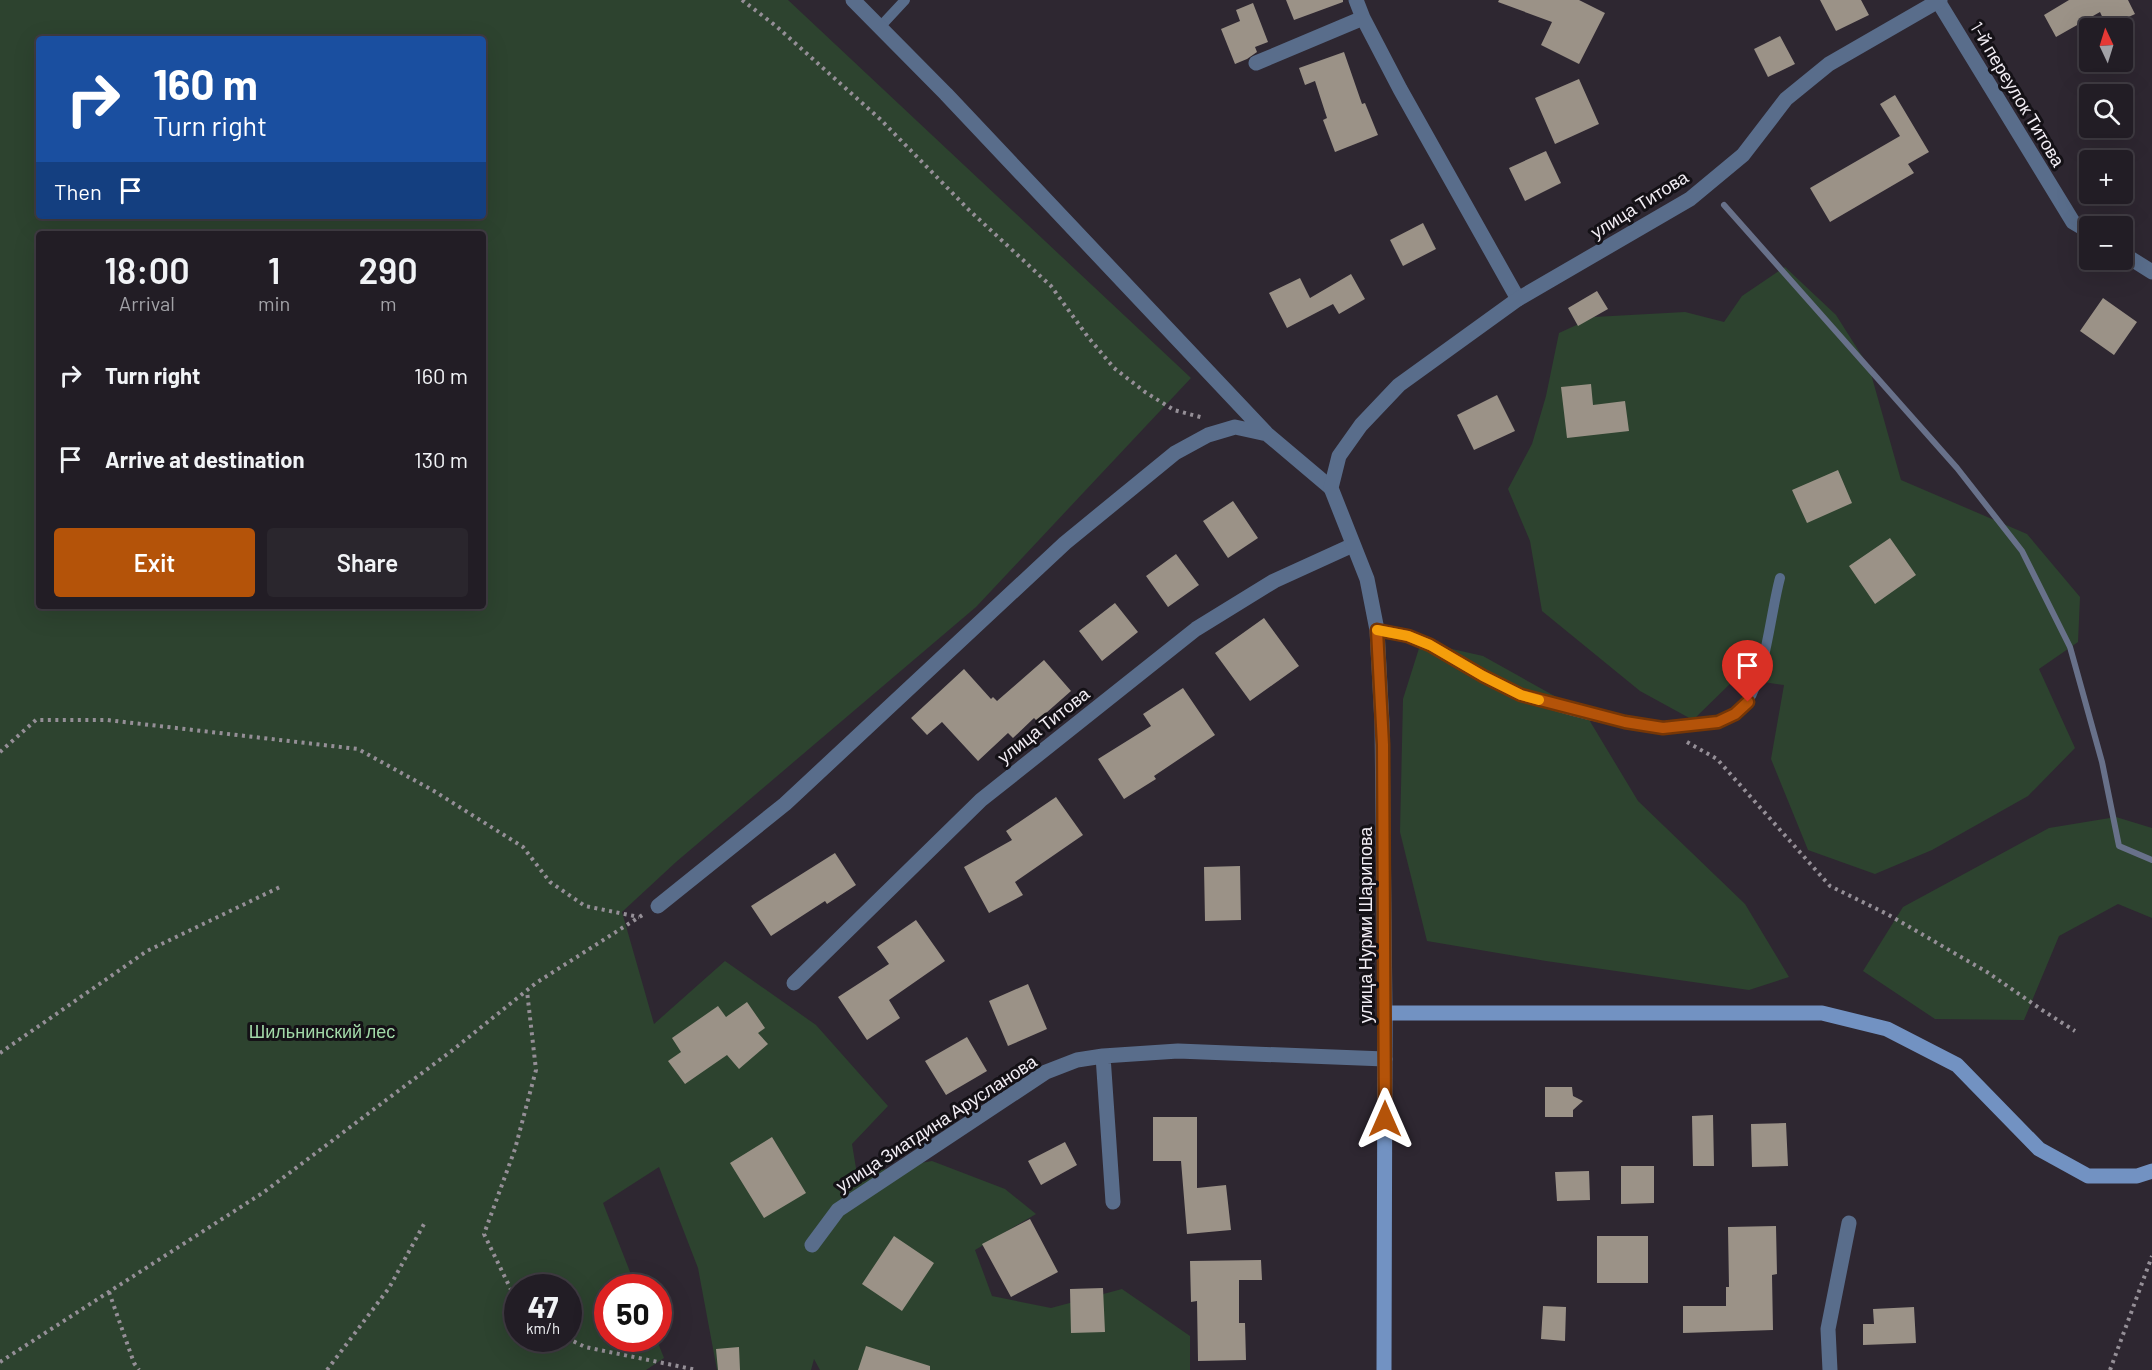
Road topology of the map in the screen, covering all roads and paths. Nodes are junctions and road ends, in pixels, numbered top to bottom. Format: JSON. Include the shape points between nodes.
{"nodes":[{"id":1,"x":742,"y":0,"type":"edge"},
{"id":2,"x":853,"y":0,"type":"edge"},
{"id":3,"x":905,"y":0,"type":"edge"},
{"id":4,"x":1356,"y":0,"type":"edge"},
{"id":5,"x":1939,"y":0,"type":"edge"},
{"id":6,"x":1363,"y":18,"type":"junction"},
{"id":7,"x":879,"y":28,"type":"junction"},
{"id":8,"x":1256,"y":63,"type":"dead end"},
{"id":9,"x":2079,"y":226,"type":"edge"},
{"id":10,"x":2133,"y":260,"type":"edge"},
{"id":11,"x":2152,"y":272,"type":"edge"},
{"id":12,"x":1518,"y":299,"type":"junction"},
{"id":13,"x":1205,"y":418,"type":"dead end"},
{"id":14,"x":1267,"y":434,"type":"junction"},
{"id":15,"x":1331,"y":488,"type":"junction"},
{"id":16,"x":1353,"y":545,"type":"junction"},
{"id":17,"x":1780,"y":578,"type":"dead end"},
{"id":18,"x":1377,"y":630,"type":"junction"},
{"id":19,"x":1663,"y":728,"type":"junction"},
{"id":20,"x":0,"y":752,"type":"edge"},
{"id":21,"x":282,"y":886,"type":"dead end"},
{"id":22,"x":658,"y":906,"type":"joint"},
{"id":23,"x":640,"y":917,"type":"junction"},
{"id":24,"x":794,"y":983,"type":"dead end"},
{"id":25,"x":527,"y":990,"type":"junction"},
{"id":26,"x":1385,"y":1013,"type":"junction"},
{"id":27,"x":2075,"y":1031,"type":"dead end"},
{"id":28,"x":0,"y":1053,"type":"edge"},
{"id":29,"x":1103,"y":1056,"type":"junction"},
{"id":30,"x":1385,"y":1059,"type":"junction"},
{"id":31,"x":2152,"y":1171,"type":"edge"},
{"id":32,"x":1113,"y":1202,"type":"dead end"},
{"id":33,"x":1849,"y":1223,"type":"dead end"},
{"id":34,"x":424,"y":1224,"type":"dead end"},
{"id":35,"x":812,"y":1245,"type":"dead end"},
{"id":36,"x":2152,"y":1256,"type":"edge"},
{"id":37,"x":504,"y":1275,"type":"edge"},
{"id":38,"x":110,"y":1292,"type":"junction"},
{"id":39,"x":582,"y":1346,"type":"edge"},
{"id":40,"x":0,"y":1362,"type":"edge"},
{"id":41,"x":139,"y":1370,"type":"edge"},
{"id":42,"x":327,"y":1370,"type":"edge"},
{"id":43,"x":696,"y":1370,"type":"edge"},
{"id":44,"x":1384,"y":1370,"type":"edge"},
{"id":45,"x":1830,"y":1370,"type":"edge"},
{"id":46,"x":2110,"y":1370,"type":"edge"}],
"edges":[{"from":1,"to":13,"type":"path","via":[[880,119],[1051,286],[1114,368],[1174,410]]},
{"from":2,"to":7,"type":"street"},
{"from":3,"to":7,"type":"lane"},
{"from":4,"to":6,"type":"street"},
{"from":5,"to":9,"type":"street","name":"1-й переулок Титова","via":[[2073,222]]},
{"from":5,"to":12,"type":"street","name":"улица Титова","via":[[1829,64],[1786,99],[1743,155],[1690,198]]},
{"from":6,"to":8,"type":"street"},
{"from":6,"to":12,"type":"street"},
{"from":7,"to":14,"type":"street"},
{"from":10,"to":11,"type":"street"},
{"from":12,"to":15,"type":"street","name":"улица Титова","via":[[1399,386],[1360,424],[1339,456]]},
{"from":14,"to":15,"type":"street"},
{"from":14,"to":22,"type":"street","via":[[1235,427],[1208,435],[1176,453],[1065,543],[785,804]]},
{"from":15,"to":16,"type":"street","name":"улица Нурми Шарипова"},
{"from":16,"to":18,"type":"street","name":"улица Нурми Шарипова","via":[[1367,579]]},
{"from":16,"to":24,"type":"street","name":"улица Титова","via":[[1274,580],[1187,636],[981,800]]},
{"from":17,"to":19,"type":"lane","via":[[1764,654],[1748,702],[1718,722]]},
{"from":18,"to":19,"type":"lane","via":[[1430,645],[1521,695]]},
{"from":18,"to":26,"type":"street","name":"улица Нурми Шарипова","via":[[1383,735]]},
{"from":19,"to":27,"type":"path","via":[[1717,759],[1830,886],[1987,972]]},
{"from":20,"to":23,"type":"path","via":[[36,720],[107,720],[358,749],[523,847],[550,882],[585,906]]},
{"from":21,"to":28,"type":"path","via":[[147,951]]},
{"from":22,"to":23,"type":"path"},
{"from":23,"to":25,"type":"path"},
{"from":25,"to":37,"type":"path","via":[[536,1070],[515,1149],[484,1234]]},
{"from":25,"to":38,"type":"path","via":[[264,1192]]},
{"from":26,"to":30,"type":"main road","name":"улица Нурми Шарипова"},
{"from":26,"to":31,"type":"main road","via":[[1822,1013],[1887,1029],[1957,1065],[2039,1149],[2088,1176],[2137,1176]]},
{"from":29,"to":30,"type":"street","name":"улица Зиатдина Арусланова","via":[[1178,1051]]},
{"from":29,"to":32,"type":"street"},
{"from":29,"to":35,"type":"street","name":"улица Зиатдина Арусланова","via":[[1077,1060],[1046,1072],[838,1210]]},
{"from":30,"to":44,"type":"main road","name":"улица Нурми Шарипова"},
{"from":33,"to":45,"type":"street","via":[[1828,1329]]},
{"from":34,"to":42,"type":"path","via":[[389,1288]]},
{"from":36,"to":46,"type":"path"},
{"from":38,"to":40,"type":"path"},
{"from":38,"to":41,"type":"path"},
{"from":39,"to":43,"type":"path"}]}
